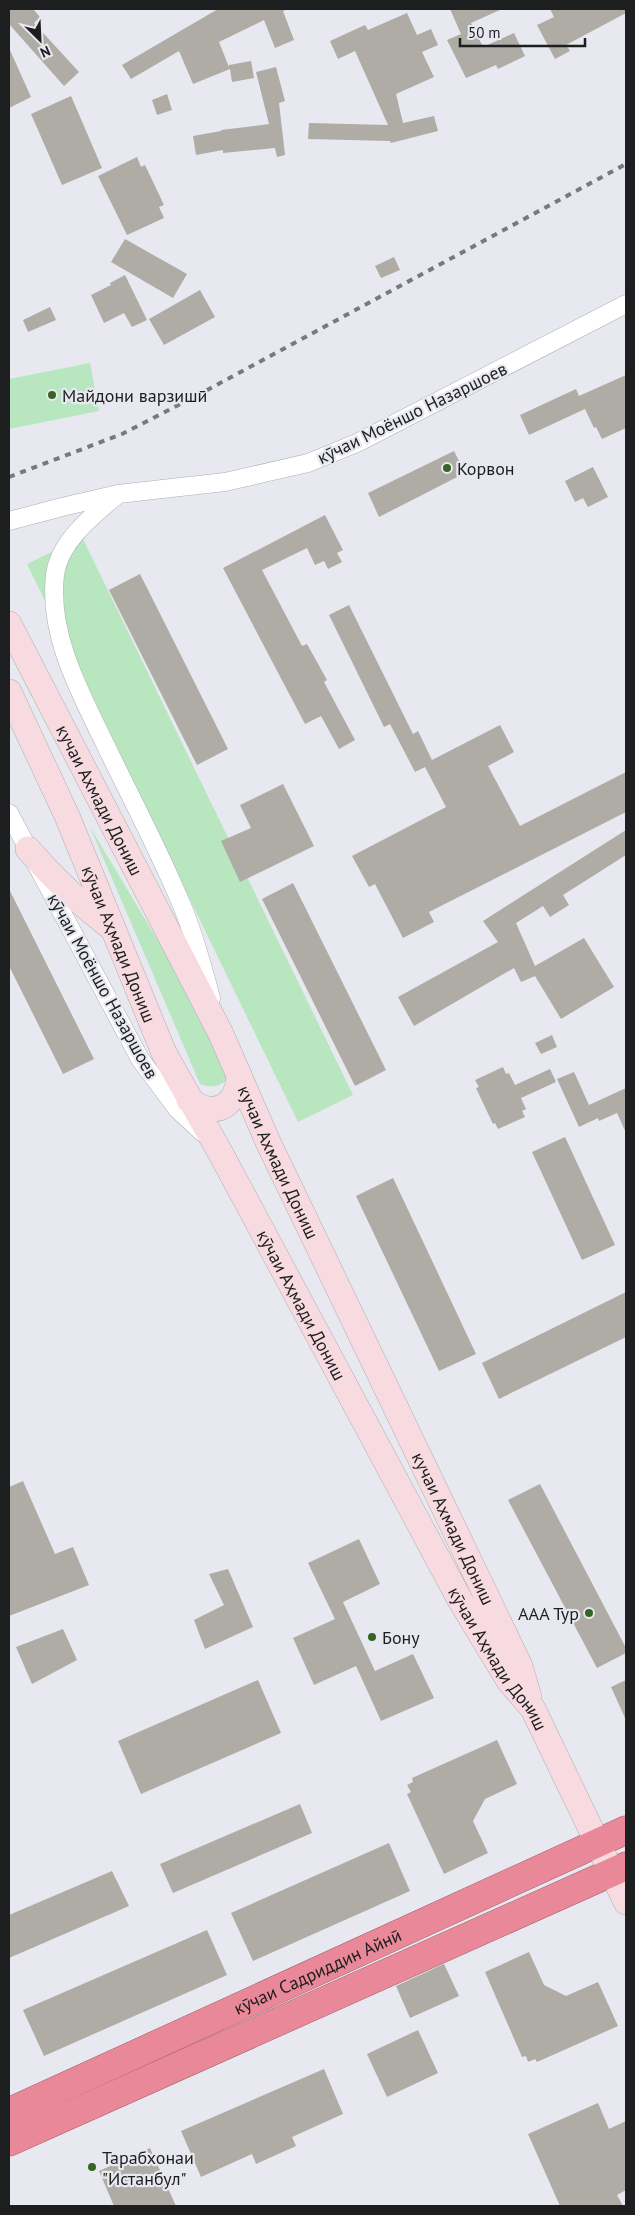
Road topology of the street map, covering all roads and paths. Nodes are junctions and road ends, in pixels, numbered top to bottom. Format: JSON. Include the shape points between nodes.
{"nodes":[{"id":1,"x":626,"y":304,"type":"edge"},
{"id":2,"x":118,"y":494,"type":"junction"},
{"id":3,"x":9,"y":521,"type":"edge"},
{"id":4,"x":9,"y":624,"type":"edge"},
{"id":5,"x":9,"y":692,"type":"edge"},
{"id":6,"x":9,"y":812,"type":"edge"},
{"id":7,"x":28,"y":849,"type":"junction"},
{"id":8,"x":113,"y":929,"type":"junction"},
{"id":9,"x":222,"y":1034,"type":"junction"},
{"id":10,"x":238,"y":1075,"type":"junction"},
{"id":11,"x":189,"y":1100,"type":"junction"},
{"id":12,"x":216,"y":1146,"type":"junction"},
{"id":13,"x":533,"y":1709,"type":"junction"},
{"id":14,"x":626,"y":1830,"type":"edge"},
{"id":15,"x":598,"y":1843,"type":"junction"},
{"id":16,"x":620,"y":1869,"type":"edge"},
{"id":17,"x":626,"y":1902,"type":"edge"},
{"id":18,"x":9,"y":2112,"type":"edge"},
{"id":19,"x":9,"y":2142,"type":"edge"}],
"edges":[{"from":1,"to":2,"type":"street","name":"кӯчаи Моёншо Назаршоев","via":[[334,454],[225,482]]},
{"from":2,"to":3,"type":"street","name":"кӯчаи Моёншо Назаршоев"},
{"from":2,"to":9,"type":"street","via":[[82,524],[64,549],[55,574],[56,609],[65,652],[80,691],[183,908]]},
{"from":4,"to":9,"type":"street","name":"кучаи Ахмади Дониш"},
{"from":5,"to":8,"type":"street","name":"кӯчаи Аҳмади Дониш","via":[[67,816]]},
{"from":6,"to":7,"type":"street","name":"кӯчаи Моёншо Назаршоев"},
{"from":7,"to":8,"type":"street","via":[[82,905]]},
{"from":7,"to":12,"type":"street","name":"кӯчаи Моёншо Назаршоев","via":[[140,1059],[178,1110]]},
{"from":8,"to":11,"type":"street","name":"кӯчаи Аҳмади Дониш","via":[[164,1053]]},
{"from":9,"to":10,"type":"street","name":"кучаи Ахмади Дониш"},
{"from":10,"to":11,"type":"street","via":[[238,1088],[233,1099],[223,1107],[211,1110]]},
{"from":10,"to":13,"type":"street","name":"кучаи Ахмади Дониш","via":[[520,1666]]},
{"from":11,"to":12,"type":"street","name":"кӯчаи Аҳмади Дониш"},
{"from":12,"to":13,"type":"street","name":"кӯчаи Аҳмади Дониш","via":[[460,1600],[509,1681]]},
{"from":13,"to":15,"type":"street","name":"кӯчаи Аҳмади Дониш"},
{"from":14,"to":15,"type":"highway","name":"кӯчаи Садриддин Айнӣ"},
{"from":15,"to":16,"type":"street","name":"кӯчаи Аҳмади Дониш"},
{"from":15,"to":18,"type":"highway","name":"кӯчаи Садриддин Айнӣ"},
{"from":16,"to":17,"type":"street","name":"кӯчаи Аҳмади Дониш"},
{"from":16,"to":19,"type":"highway","name":"кӯчаи Садриддин Айнӣ"}]}
